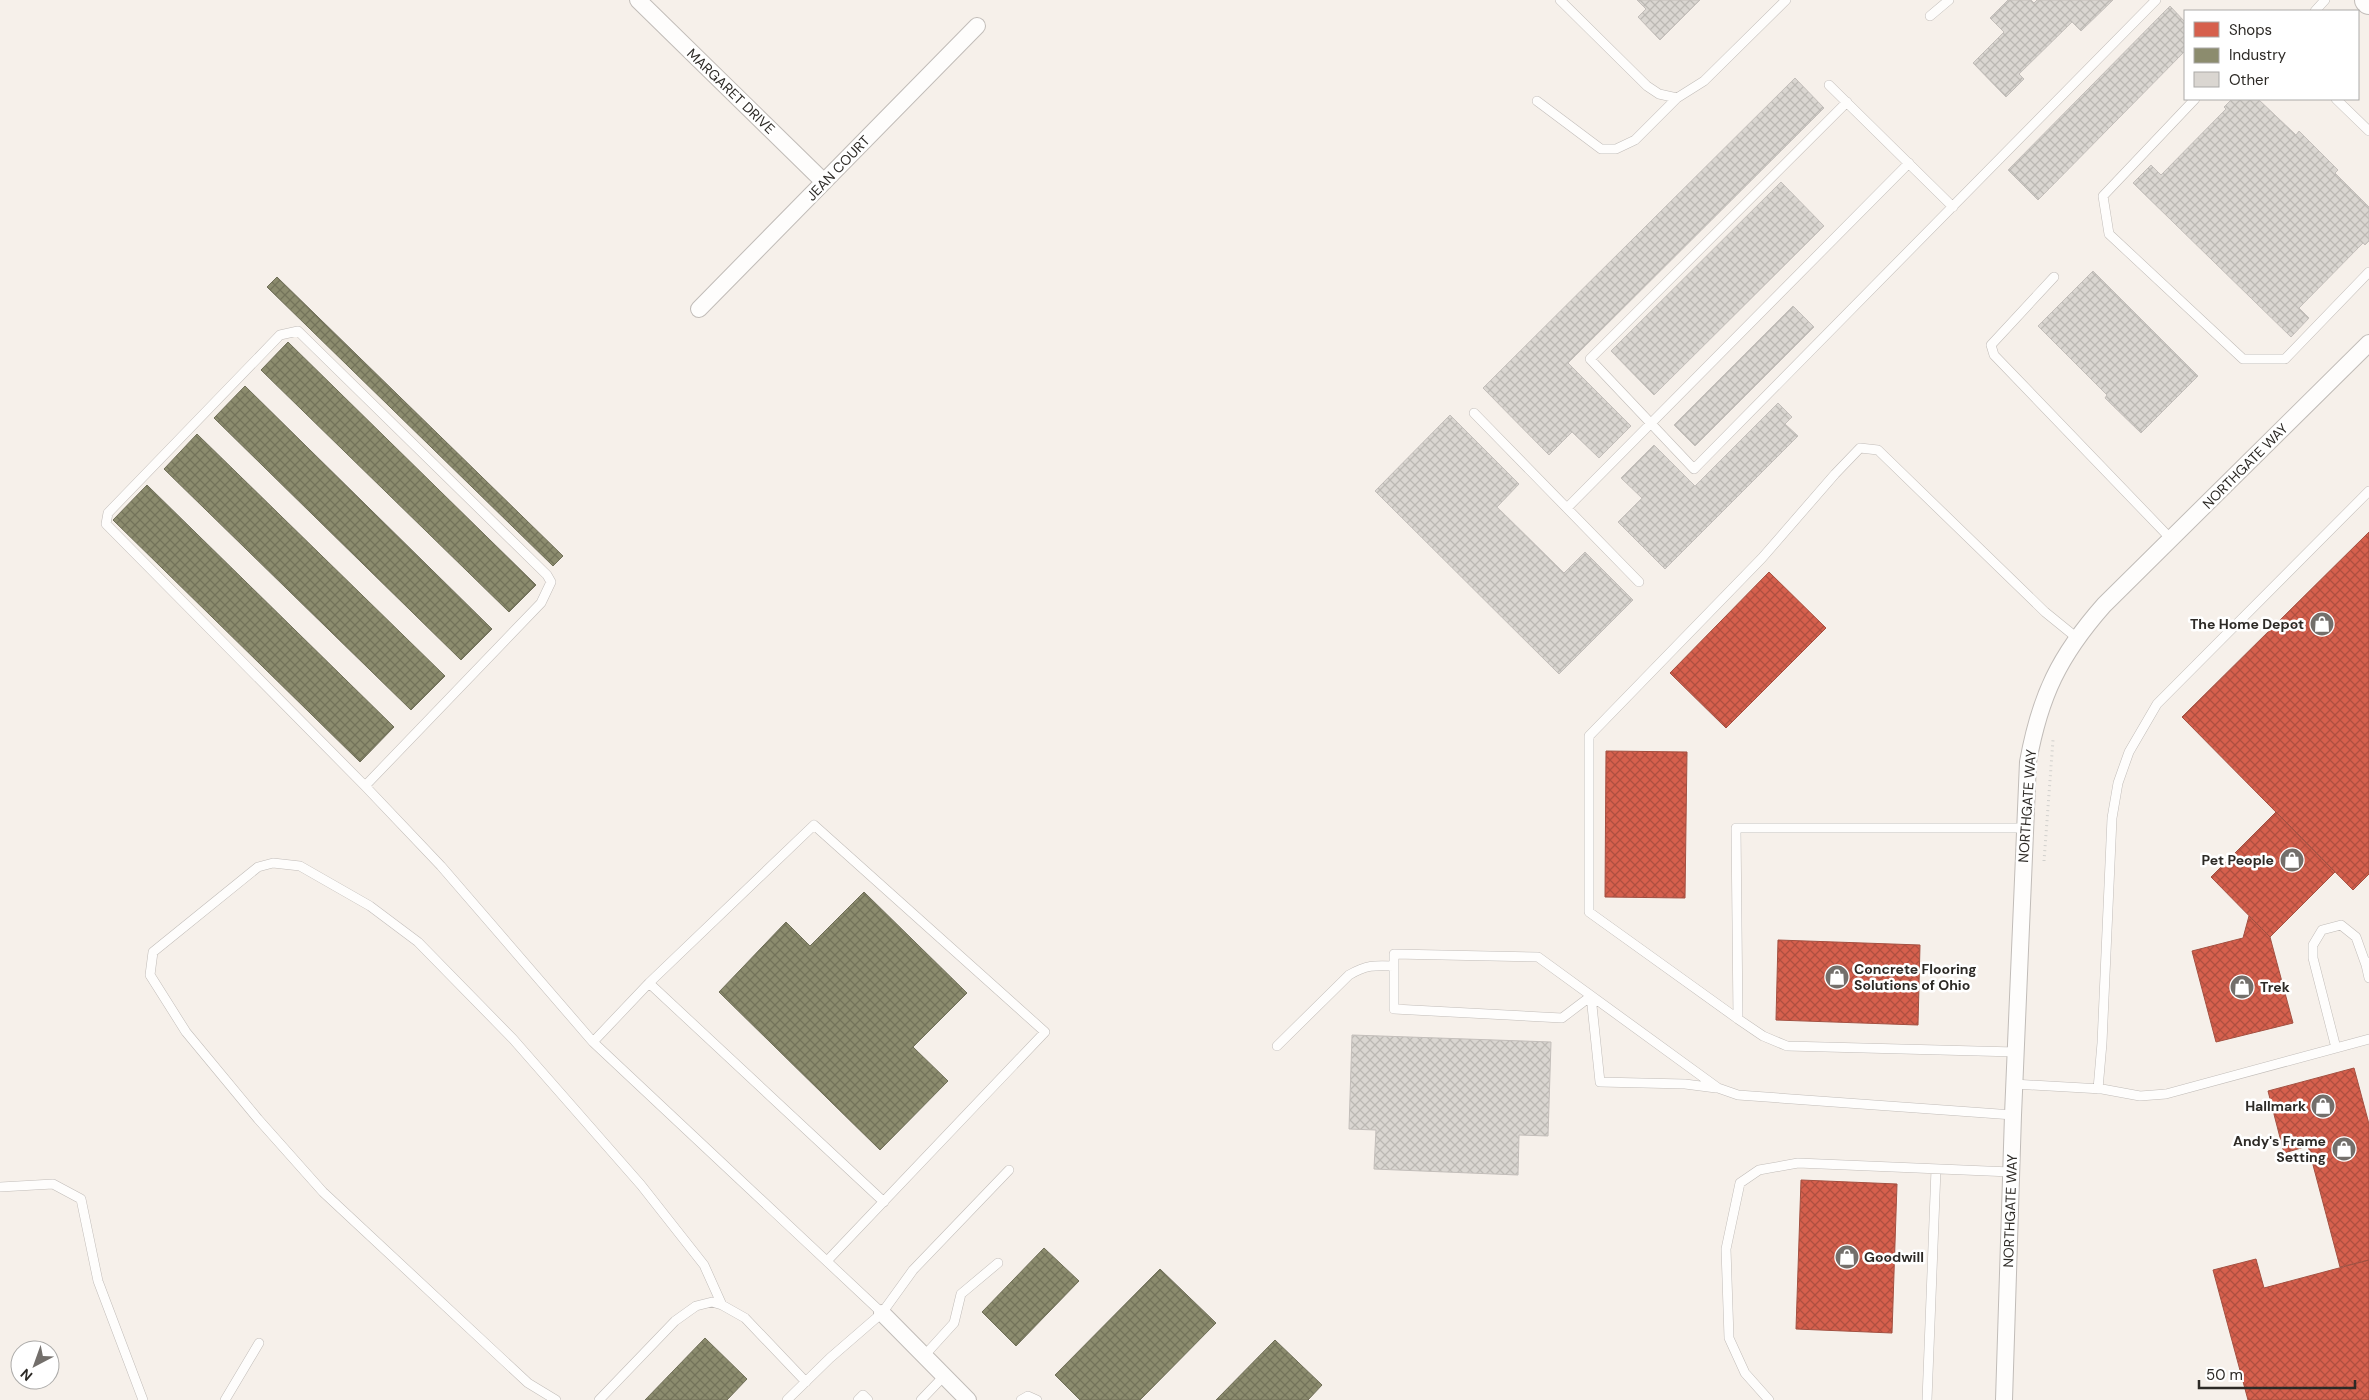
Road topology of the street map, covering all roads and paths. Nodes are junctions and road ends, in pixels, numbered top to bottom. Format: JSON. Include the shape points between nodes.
{"nodes":[{"id":1,"x":638,"y":0,"type":"edge"},
{"id":2,"x":1560,"y":0,"type":"edge"},
{"id":3,"x":1786,"y":0,"type":"edge"},
{"id":4,"x":1949,"y":0,"type":"edge"},
{"id":5,"x":2156,"y":0,"type":"edge"},
{"id":6,"x":2325,"y":0,"type":"edge"},
{"id":7,"x":2316,"y":10,"type":"edge"},
{"id":8,"x":1930,"y":16,"type":"dead end"},
{"id":9,"x":977,"y":26,"type":"dead end"},
{"id":10,"x":1829,"y":85,"type":"dead end"},
{"id":11,"x":1678,"y":98,"type":"junction"},
{"id":12,"x":2194,"y":100,"type":"edge"},
{"id":13,"x":2337,"y":100,"type":"edge"},
{"id":14,"x":1537,"y":101,"type":"dead end"},
{"id":15,"x":1848,"y":102,"type":"junction"},
{"id":16,"x":2369,"y":131,"type":"edge"},
{"id":17,"x":1909,"y":163,"type":"junction"},
{"id":18,"x":824,"y":182,"type":"junction"},
{"id":19,"x":1953,"y":207,"type":"junction"},
{"id":20,"x":2369,"y":272,"type":"edge"},
{"id":21,"x":2054,"y":277,"type":"dead end"},
{"id":22,"x":699,"y":309,"type":"dead end"},
{"id":23,"x":2369,"y":343,"type":"edge"},
{"id":24,"x":1474,"y":413,"type":"dead end"},
{"id":25,"x":1651,"y":424,"type":"junction"},
{"id":26,"x":2369,"y":491,"type":"edge"},
{"id":27,"x":1567,"y":508,"type":"junction"},
{"id":28,"x":2171,"y":539,"type":"junction"},
{"id":29,"x":1638,"y":582,"type":"dead end"},
{"id":30,"x":2077,"y":638,"type":"junction"},
{"id":31,"x":365,"y":786,"type":"junction"},
{"id":32,"x":2025,"y":828,"type":"junction"},
{"id":33,"x":2368,"y":964,"type":"edge"},
{"id":34,"x":1394,"y":966,"type":"junction"},
{"id":35,"x":2369,"y":978,"type":"edge"},
{"id":36,"x":648,"y":984,"type":"junction"},
{"id":37,"x":1591,"y":996,"type":"junction"},
{"id":38,"x":1738,"y":1019,"type":"junction"},
{"id":39,"x":2369,"y":1039,"type":"edge"},
{"id":40,"x":593,"y":1042,"type":"junction"},
{"id":41,"x":1277,"y":1046,"type":"dead end"},
{"id":42,"x":2336,"y":1048,"type":"junction"},
{"id":43,"x":2016,"y":1052,"type":"junction"},
{"id":44,"x":2014,"y":1084,"type":"junction"},
{"id":45,"x":1718,"y":1088,"type":"junction"},
{"id":46,"x":2098,"y":1089,"type":"junction"},
{"id":47,"x":2013,"y":1115,"type":"junction"},
{"id":48,"x":1936,"y":1169,"type":"junction"},
{"id":49,"x":1010,"y":1170,"type":"dead end"},
{"id":50,"x":2011,"y":1172,"type":"junction"},
{"id":51,"x":0,"y":1187,"type":"edge"},
{"id":52,"x":884,"y":1202,"type":"junction"},
{"id":53,"x":827,"y":1261,"type":"junction"},
{"id":54,"x":998,"y":1263,"type":"dead end"},
{"id":55,"x":722,"y":1304,"type":"junction"},
{"id":56,"x":882,"y":1313,"type":"junction"},
{"id":57,"x":259,"y":1343,"type":"dead end"},
{"id":58,"x":924,"y":1356,"type":"junction"},
{"id":59,"x":944,"y":1376,"type":"junction"},
{"id":60,"x":806,"y":1382,"type":"junction"},
{"id":61,"x":143,"y":1400,"type":"edge"},
{"id":62,"x":225,"y":1400,"type":"edge"},
{"id":63,"x":556,"y":1400,"type":"edge"},
{"id":64,"x":599,"y":1400,"type":"edge"},
{"id":65,"x":787,"y":1400,"type":"edge"},
{"id":66,"x":858,"y":1400,"type":"edge"},
{"id":67,"x":868,"y":1400,"type":"edge"},
{"id":68,"x":921,"y":1400,"type":"edge"},
{"id":69,"x":968,"y":1400,"type":"edge"},
{"id":70,"x":1021,"y":1400,"type":"edge"},
{"id":71,"x":1037,"y":1400,"type":"edge"},
{"id":72,"x":1769,"y":1400,"type":"edge"},
{"id":73,"x":1927,"y":1400,"type":"edge"},
{"id":74,"x":2004,"y":1400,"type":"edge"}],
"edges":[{"from":1,"to":18,"type":"street","name":"MARGARET DRIVE"},
{"from":2,"to":11,"type":"lane","via":[[1647,86],[1659,94]]},
{"from":3,"to":11,"type":"lane","via":[[1704,82]]},
{"from":4,"to":8,"type":"lane"},
{"from":5,"to":19,"type":"lane"},
{"from":6,"to":7,"type":"lane"},
{"from":9,"to":18,"type":"street","name":"JEAN COURT"},
{"from":10,"to":15,"type":"lane"},
{"from":11,"to":14,"type":"lane","via":[[1635,140],[1616,149],[1601,149]]},
{"from":12,"to":20,"type":"lane","via":[[2104,196],[2109,234],[2243,359],[2285,359]]},
{"from":13,"to":16,"type":"lane"},
{"from":15,"to":17,"type":"lane"},
{"from":15,"to":25,"type":"lane","via":[[1590,359]]},
{"from":17,"to":19,"type":"lane"},
{"from":17,"to":25,"type":"lane"},
{"from":18,"to":22,"type":"street","name":"JEAN COURT"},
{"from":19,"to":25,"type":"lane","via":[[1694,469]]},
{"from":21,"to":28,"type":"lane","via":[[1991,345],[1994,355]]},
{"from":23,"to":28,"type":"street","name":"NORTHGATE WAY"},
{"from":24,"to":27,"type":"lane"},
{"from":25,"to":27,"type":"lane"},
{"from":26,"to":46,"type":"lane","via":[[2157,704],[2129,752],[2118,783],[2112,818]]},
{"from":27,"to":29,"type":"lane"},
{"from":28,"to":30,"type":"street","name":"NORTHGATE WAY","via":[[2104,605]]},
{"from":30,"to":32,"type":"street","name":"NORTHGATE WAY","via":[[2046,691],[2035,725],[2028,762]]},
{"from":30,"to":38,"type":"lane","via":[[2045,612],[1878,450],[1860,448],[1762,558],[1589,736],[1589,912]]},
{"from":31,"to":31,"type":"lane","via":[[106,524],[108,513],[280,335],[288,332],[298,331],[551,582],[542,603]]},
{"from":31,"to":40,"type":"lane","via":[[447,873]]},
{"from":32,"to":38,"type":"lane","via":[[1736,828]]},
{"from":32,"to":43,"type":"street","name":"NORTHGATE WAY"},
{"from":33,"to":35,"type":"lane"},
{"from":33,"to":42,"type":"lane","via":[[2356,937],[2341,925],[2322,930],[2313,945],[2313,958]]},
{"from":34,"to":37,"type":"lane","via":[[1394,954],[1538,957]]},
{"from":34,"to":37,"type":"lane","via":[[1394,1009],[1562,1018]]},
{"from":34,"to":41,"type":"lane","via":[[1373,965],[1348,975]]},
{"from":36,"to":40,"type":"lane"},
{"from":36,"to":52,"type":"lane"},
{"from":36,"to":52,"type":"lane","via":[[814,825],[1045,1032]]},
{"from":37,"to":45,"type":"lane"},
{"from":37,"to":45,"type":"lane","via":[[1600,1082]]},
{"from":38,"to":43,"type":"lane","via":[[1763,1036],[1788,1046]]},
{"from":39,"to":42,"type":"lane"},
{"from":40,"to":53,"type":"lane"},
{"from":42,"to":46,"type":"lane","via":[[2166,1094],[2140,1096]]},
{"from":43,"to":44,"type":"street","name":"NORTHGATE WAY"},
{"from":44,"to":46,"type":"lane"},
{"from":44,"to":47,"type":"street","name":"NORTHGATE WAY"},
{"from":45,"to":47,"type":"lane","via":[[1738,1095]]},
{"from":47,"to":50,"type":"street","name":"NORTHGATE WAY"},
{"from":48,"to":50,"type":"lane"},
{"from":48,"to":72,"type":"lane","via":[[1798,1163],[1759,1170],[1740,1183],[1726,1249],[1729,1338],[1744,1373]]},
{"from":48,"to":73,"type":"lane"},
{"from":49,"to":56,"type":"lane","via":[[913,1270]]},
{"from":50,"to":74,"type":"street","name":"NORTHGATE WAY"},
{"from":51,"to":61,"type":"lane","via":[[53,1184],[81,1199],[98,1281]]},
{"from":52,"to":53,"type":"lane"},
{"from":53,"to":56,"type":"lane"},
{"from":54,"to":58,"type":"lane","via":[[961,1294],[954,1323]]},
{"from":55,"to":60,"type":"lane","via":[[745,1318]]},
{"from":55,"to":63,"type":"lane","via":[[704,1265],[641,1185],[513,1039],[418,942],[370,906],[300,866],[273,863],[258,867],[153,952],[150,975],[186,1032],[323,1192],[528,1383]]},
{"from":55,"to":64,"type":"lane","via":[[712,1302],[696,1306],[675,1321]]},
{"from":56,"to":58,"type":"street"},
{"from":56,"to":60,"type":"lane"},
{"from":57,"to":62,"type":"lane"},
{"from":58,"to":59,"type":"street"},
{"from":59,"to":68,"type":"lane"},
{"from":59,"to":69,"type":"street"},
{"from":60,"to":65,"type":"lane"},
{"from":66,"to":67,"type":"lane","via":[[863,1395]]},
{"from":70,"to":71,"type":"lane","via":[[1028,1396]]}]}
